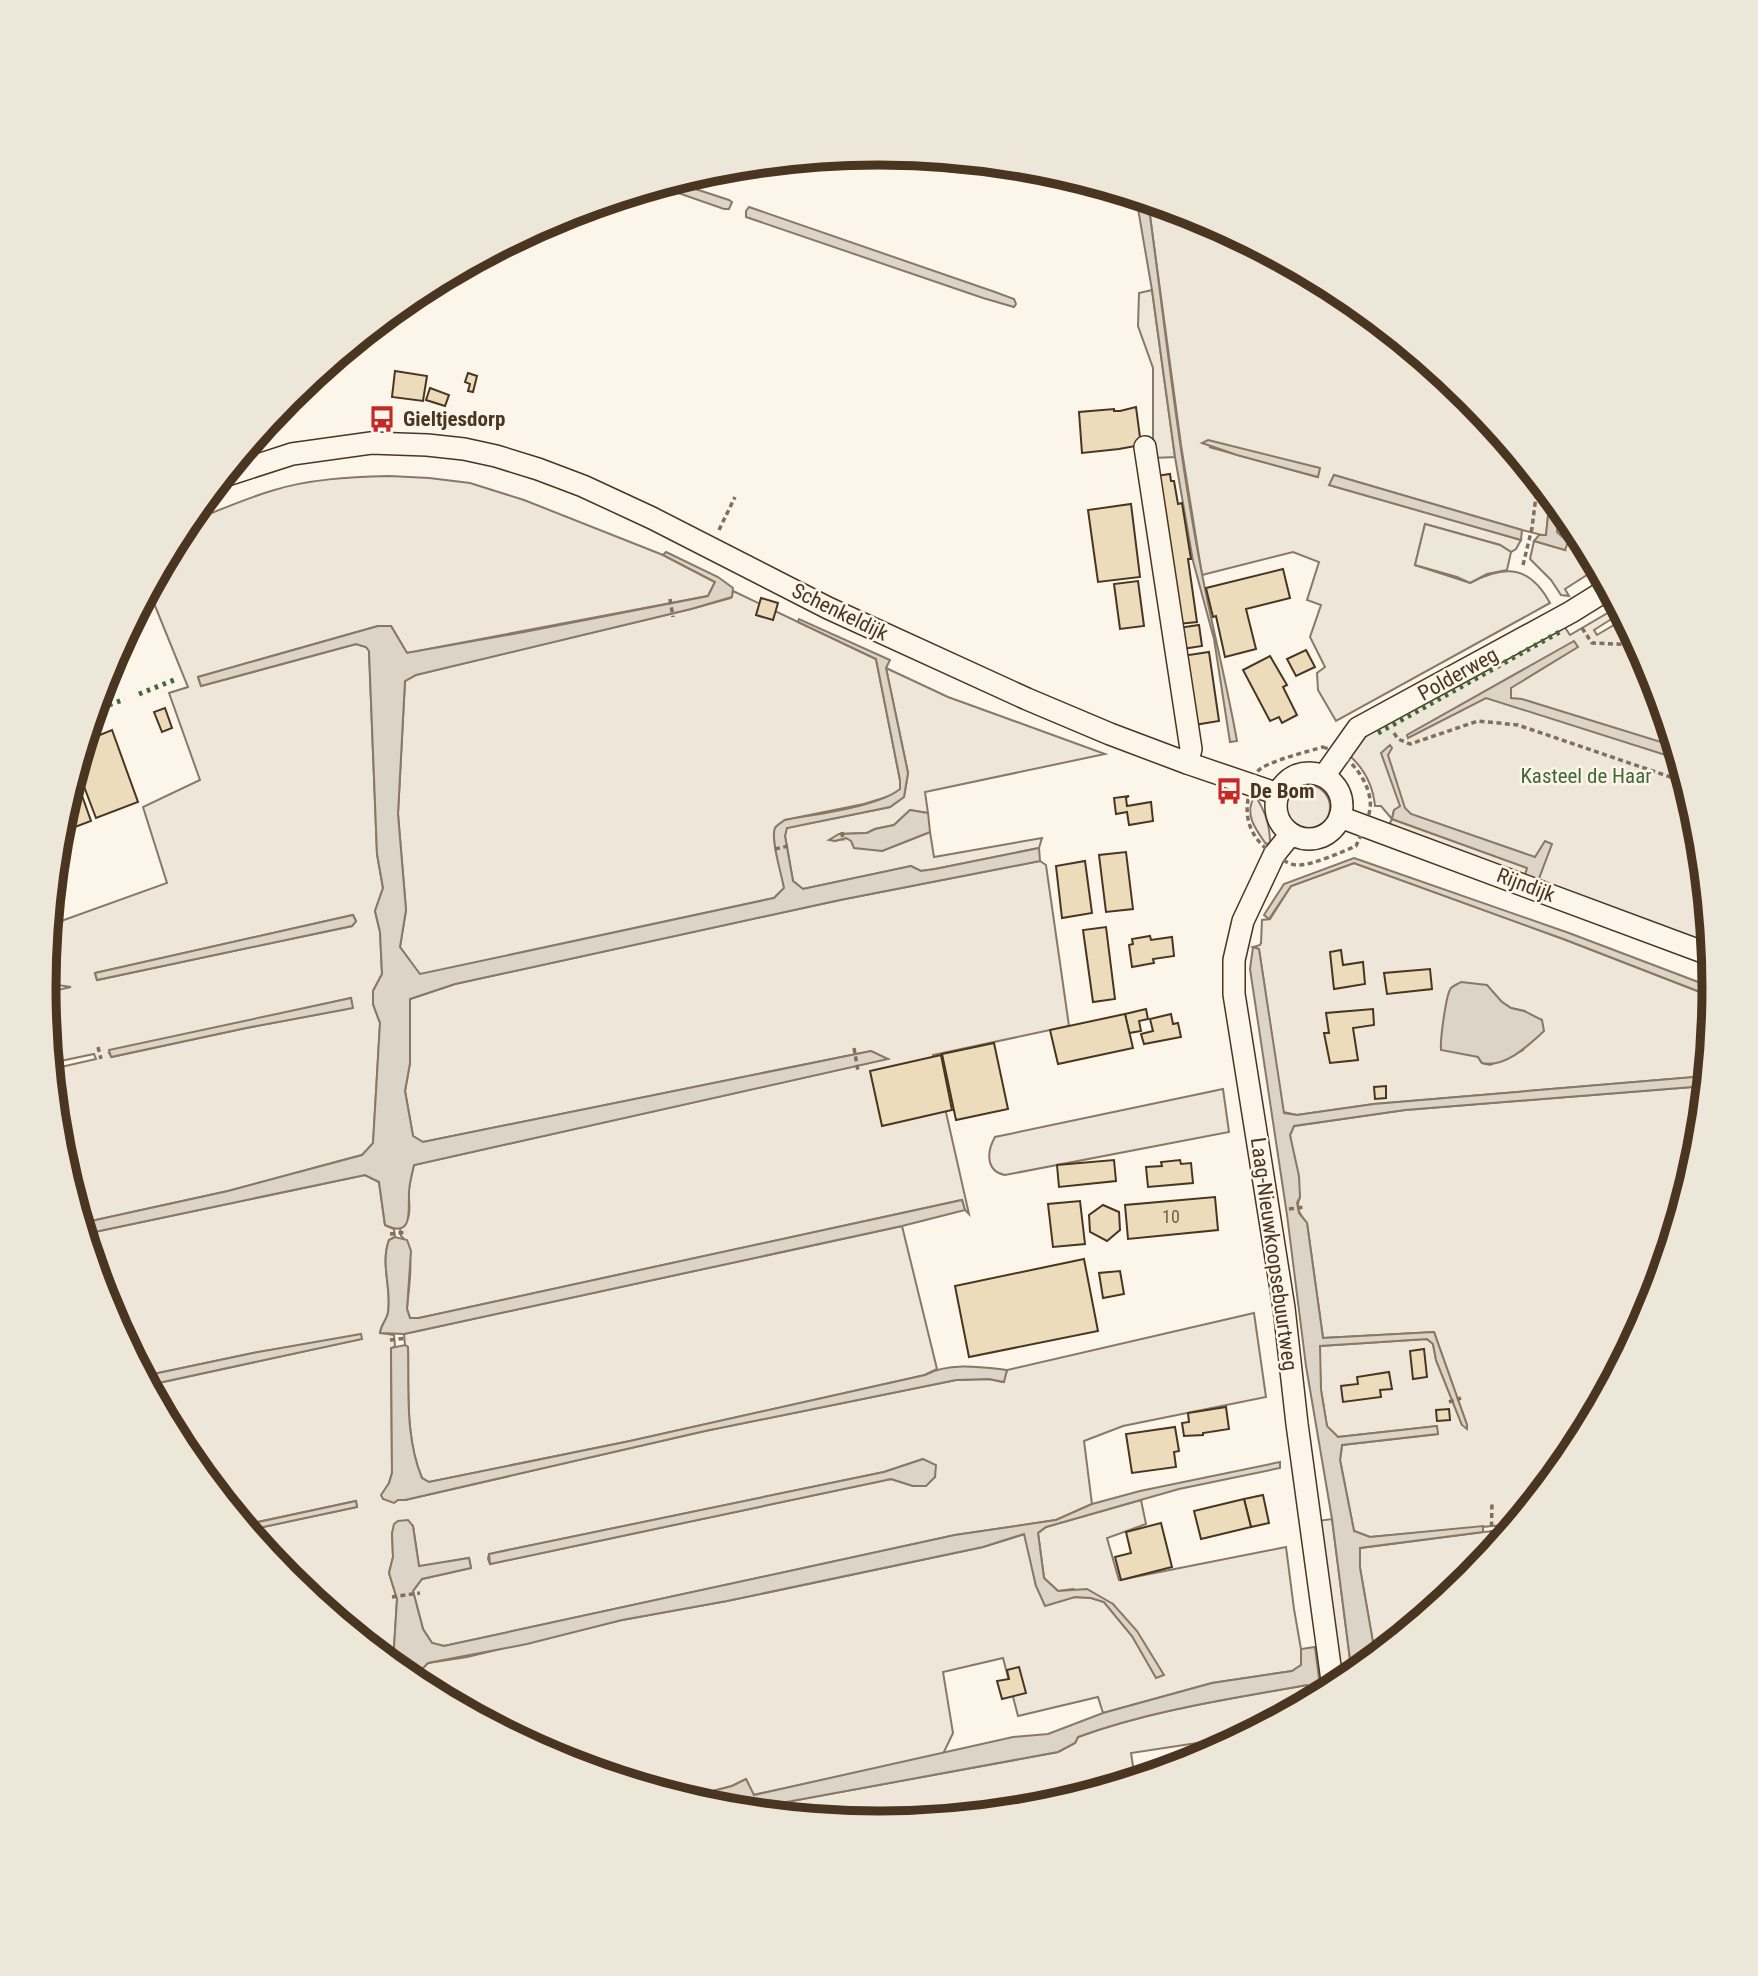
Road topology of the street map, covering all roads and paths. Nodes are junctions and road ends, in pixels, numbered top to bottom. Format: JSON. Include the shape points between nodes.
{"nodes":[{"id":1,"x":1145,"y":447,"type":"dead end"},
{"id":2,"x":239,"y":471,"type":"edge"},
{"id":3,"x":1536,"y":493,"type":"edge"},
{"id":4,"x":735,"y":497,"type":"dead end"},
{"id":5,"x":719,"y":531,"type":"dead end"},
{"id":6,"x":1523,"y":565,"type":"dead end"},
{"id":7,"x":1601,"y":593,"type":"edge"},
{"id":8,"x":670,"y":599,"type":"dead end"},
{"id":9,"x":673,"y":617,"type":"dead end"},
{"id":10,"x":1579,"y":623,"type":"dead end"},
{"id":11,"x":1626,"y":644,"type":"edge"},
{"id":12,"x":1394,"y":733,"type":"dead end"},
{"id":13,"x":1340,"y":754,"type":"junction"},
{"id":14,"x":1187,"y":763,"type":"junction"},
{"id":15,"x":1324,"y":776,"type":"junction"},
{"id":16,"x":1675,"y":779,"type":"edge"},
{"id":17,"x":1251,"y":786,"type":"junction"},
{"id":18,"x":1278,"y":794,"type":"junction"},
{"id":19,"x":1340,"y":817,"type":"junction"},
{"id":20,"x":842,"y":832,"type":"dead end"},
{"id":21,"x":1291,"y":834,"type":"junction"},
{"id":22,"x":843,"y":841,"type":"dead end"},
{"id":23,"x":788,"y":846,"type":"dead end"},
{"id":24,"x":775,"y":849,"type":"dead end"},
{"id":25,"x":1274,"y":855,"type":"junction"},
{"id":26,"x":1701,"y":951,"type":"edge"},
{"id":27,"x":98,"y":1047,"type":"dead end"},
{"id":28,"x":854,"y":1048,"type":"dead end"},
{"id":29,"x":101,"y":1059,"type":"dead end"},
{"id":30,"x":858,"y":1071,"type":"dead end"},
{"id":31,"x":1305,"y":1207,"type":"dead end"},
{"id":32,"x":1279,"y":1209,"type":"dead end"},
{"id":33,"x":407,"y":1232,"type":"dead end"},
{"id":34,"x":390,"y":1234,"type":"dead end"},
{"id":35,"x":407,"y":1338,"type":"dead end"},
{"id":36,"x":390,"y":1340,"type":"dead end"},
{"id":37,"x":1461,"y":1398,"type":"dead end"},
{"id":38,"x":1449,"y":1402,"type":"dead end"},
{"id":39,"x":1492,"y":1502,"type":"dead end"},
{"id":40,"x":1491,"y":1538,"type":"edge"},
{"id":41,"x":420,"y":1594,"type":"dead end"},
{"id":42,"x":392,"y":1597,"type":"dead end"},
{"id":43,"x":1331,"y":1675,"type":"edge"}],
"edges":[{"from":1,"to":14,"type":"street","via":[[1191,749]]},
{"from":2,"to":14,"type":"street","name":"Schenkeldijk","via":[[292,454],[371,443],[427,445],[496,456],[583,486],[866,626],[1027,699]]},
{"from":3,"to":6,"type":"path"},
{"from":4,"to":5,"type":"path"},
{"from":7,"to":13,"type":"street","name":"Polderweg","via":[[1358,728]]},
{"from":8,"to":9,"type":"path"},
{"from":10,"to":11,"type":"path","via":[[1592,643]]},
{"from":12,"to":16,"type":"path","via":[[1410,744],[1478,721],[1518,725]]},
{"from":13,"to":15,"type":"street","name":"Polderweg"},
{"from":13,"to":17,"type":"path","via":[[1323,747],[1270,764],[1258,771]]},
{"from":14,"to":17,"type":"street"},
{"from":15,"to":18,"type":"street","via":[[1310,773],[1290,778]]},
{"from":15,"to":19,"type":"street","via":[[1336,787],[1342,802]]},
{"from":17,"to":18,"type":"street"},
{"from":17,"to":25,"type":"path","via":[[1247,801],[1250,832]]},
{"from":18,"to":21,"type":"street","via":[[1281,825]]},
{"from":19,"to":21,"type":"street","via":[[1333,830],[1319,838]]},
{"from":19,"to":26,"type":"street","name":"Rijndijk"},
{"from":20,"to":22,"type":"path"},
{"from":21,"to":25,"type":"street","name":"Laag-Nieuwkoopsebuurtweg"},
{"from":23,"to":24,"type":"path"},
{"from":25,"to":43,"type":"street","name":"Laag-Nieuwkoopsebuurtweg","via":[[1243,921],[1234,960],[1234,993],[1284,1308]]},
{"from":27,"to":29,"type":"path"},
{"from":28,"to":30,"type":"path"},
{"from":31,"to":32,"type":"path"},
{"from":33,"to":34,"type":"path"},
{"from":35,"to":36,"type":"path"},
{"from":37,"to":38,"type":"path"},
{"from":39,"to":40,"type":"path"},
{"from":41,"to":42,"type":"path"}]}
